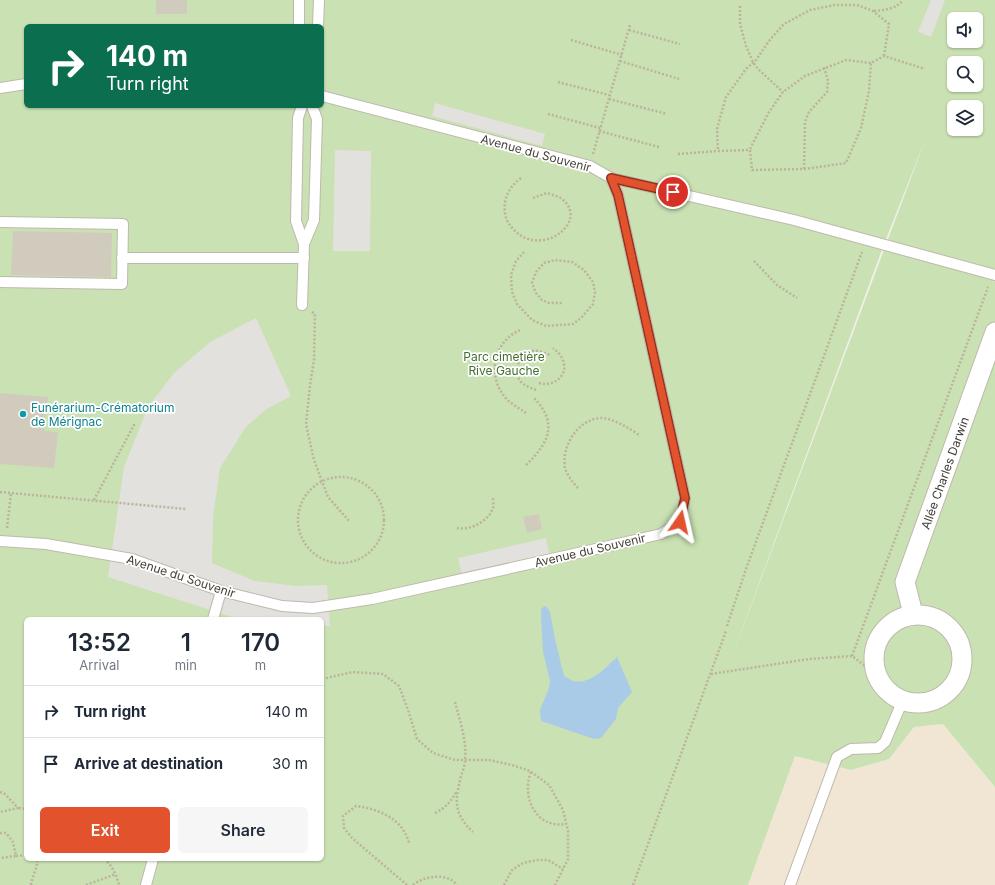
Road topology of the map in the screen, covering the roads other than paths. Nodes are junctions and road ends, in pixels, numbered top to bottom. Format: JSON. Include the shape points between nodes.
{"nodes":[{"id":1,"x":300,"y":0,"type":"edge"},
{"id":2,"x":319,"y":0,"type":"edge"},
{"id":3,"x":299,"y":24,"type":"edge"},
{"id":4,"x":318,"y":24,"type":"edge"},
{"id":5,"x":24,"y":84,"type":"edge"},
{"id":6,"x":0,"y":88,"type":"edge"},
{"id":7,"x":324,"y":97,"type":"edge"},
{"id":8,"x":301,"y":108,"type":"edge"},
{"id":9,"x":313,"y":108,"type":"edge"},
{"id":10,"x":611,"y":178,"type":"junction"},
{"id":11,"x":0,"y":222,"type":"edge"},
{"id":12,"x":304,"y":244,"type":"junction"},
{"id":13,"x":122,"y":258,"type":"junction"},
{"id":14,"x":304,"y":258,"type":"junction"},
{"id":15,"x":994,"y":275,"type":"edge"},
{"id":16,"x":0,"y":282,"type":"edge"},
{"id":17,"x":302,"y":305,"type":"road end"},
{"id":18,"x":995,"y":332,"type":"edge"},
{"id":19,"x":3,"y":541,"type":"edge"},
{"id":20,"x":221,"y":591,"type":"junction"},
{"id":21,"x":914,"y":614,"type":"junction"},
{"id":22,"x":214,"y":617,"type":"edge"},
{"id":23,"x":902,"y":700,"type":"junction"},
{"id":24,"x":152,"y":861,"type":"edge"},
{"id":25,"x":794,"y":884,"type":"edge"},
{"id":26,"x":146,"y":885,"type":"edge"}],
"edges":[{"from":1,"to":3,"type":"lane"},
{"from":2,"to":4,"type":"lane"},
{"from":5,"to":6,"type":"lane"},
{"from":7,"to":10,"type":"lane","name":"Avenue du Souvenir","via":[[590,166]]},
{"from":8,"to":12,"type":"lane","via":[[298,118],[296,221]]},
{"from":9,"to":12,"type":"lane","via":[[317,119],[314,220]]},
{"from":10,"to":15,"type":"lane","via":[[794,220]]},
{"from":10,"to":20,"type":"lane","name":"Avenue du Souvenir","via":[[618,195],[685,498],[680,522],[661,534],[372,599],[313,608],[282,606]]},
{"from":11,"to":13,"type":"lane","via":[[123,224]]},
{"from":12,"to":14,"type":"lane"},
{"from":13,"to":14,"type":"lane"},
{"from":13,"to":16,"type":"lane","via":[[122,284]]},
{"from":14,"to":17,"type":"lane"},
{"from":18,"to":21,"type":"street","name":"Allée Charles Darwin","via":[[905,582]]},
{"from":19,"to":20,"type":"lane","name":"Avenue du Souvenir","via":[[46,544],[132,559]]},
{"from":20,"to":22,"type":"lane"},
{"from":21,"to":23,"type":"street","via":[[891,623],[876,644],[874,659],[877,675],[885,688]]},
{"from":21,"to":23,"type":"street","via":[[929,615],[943,621],[955,632],[963,654],[962,669],[955,685],[944,696],[928,702],[913,703]]},
{"from":23,"to":25,"type":"lane","via":[[885,742],[878,748],[851,749],[837,757]]},
{"from":24,"to":26,"type":"lane"}]}
